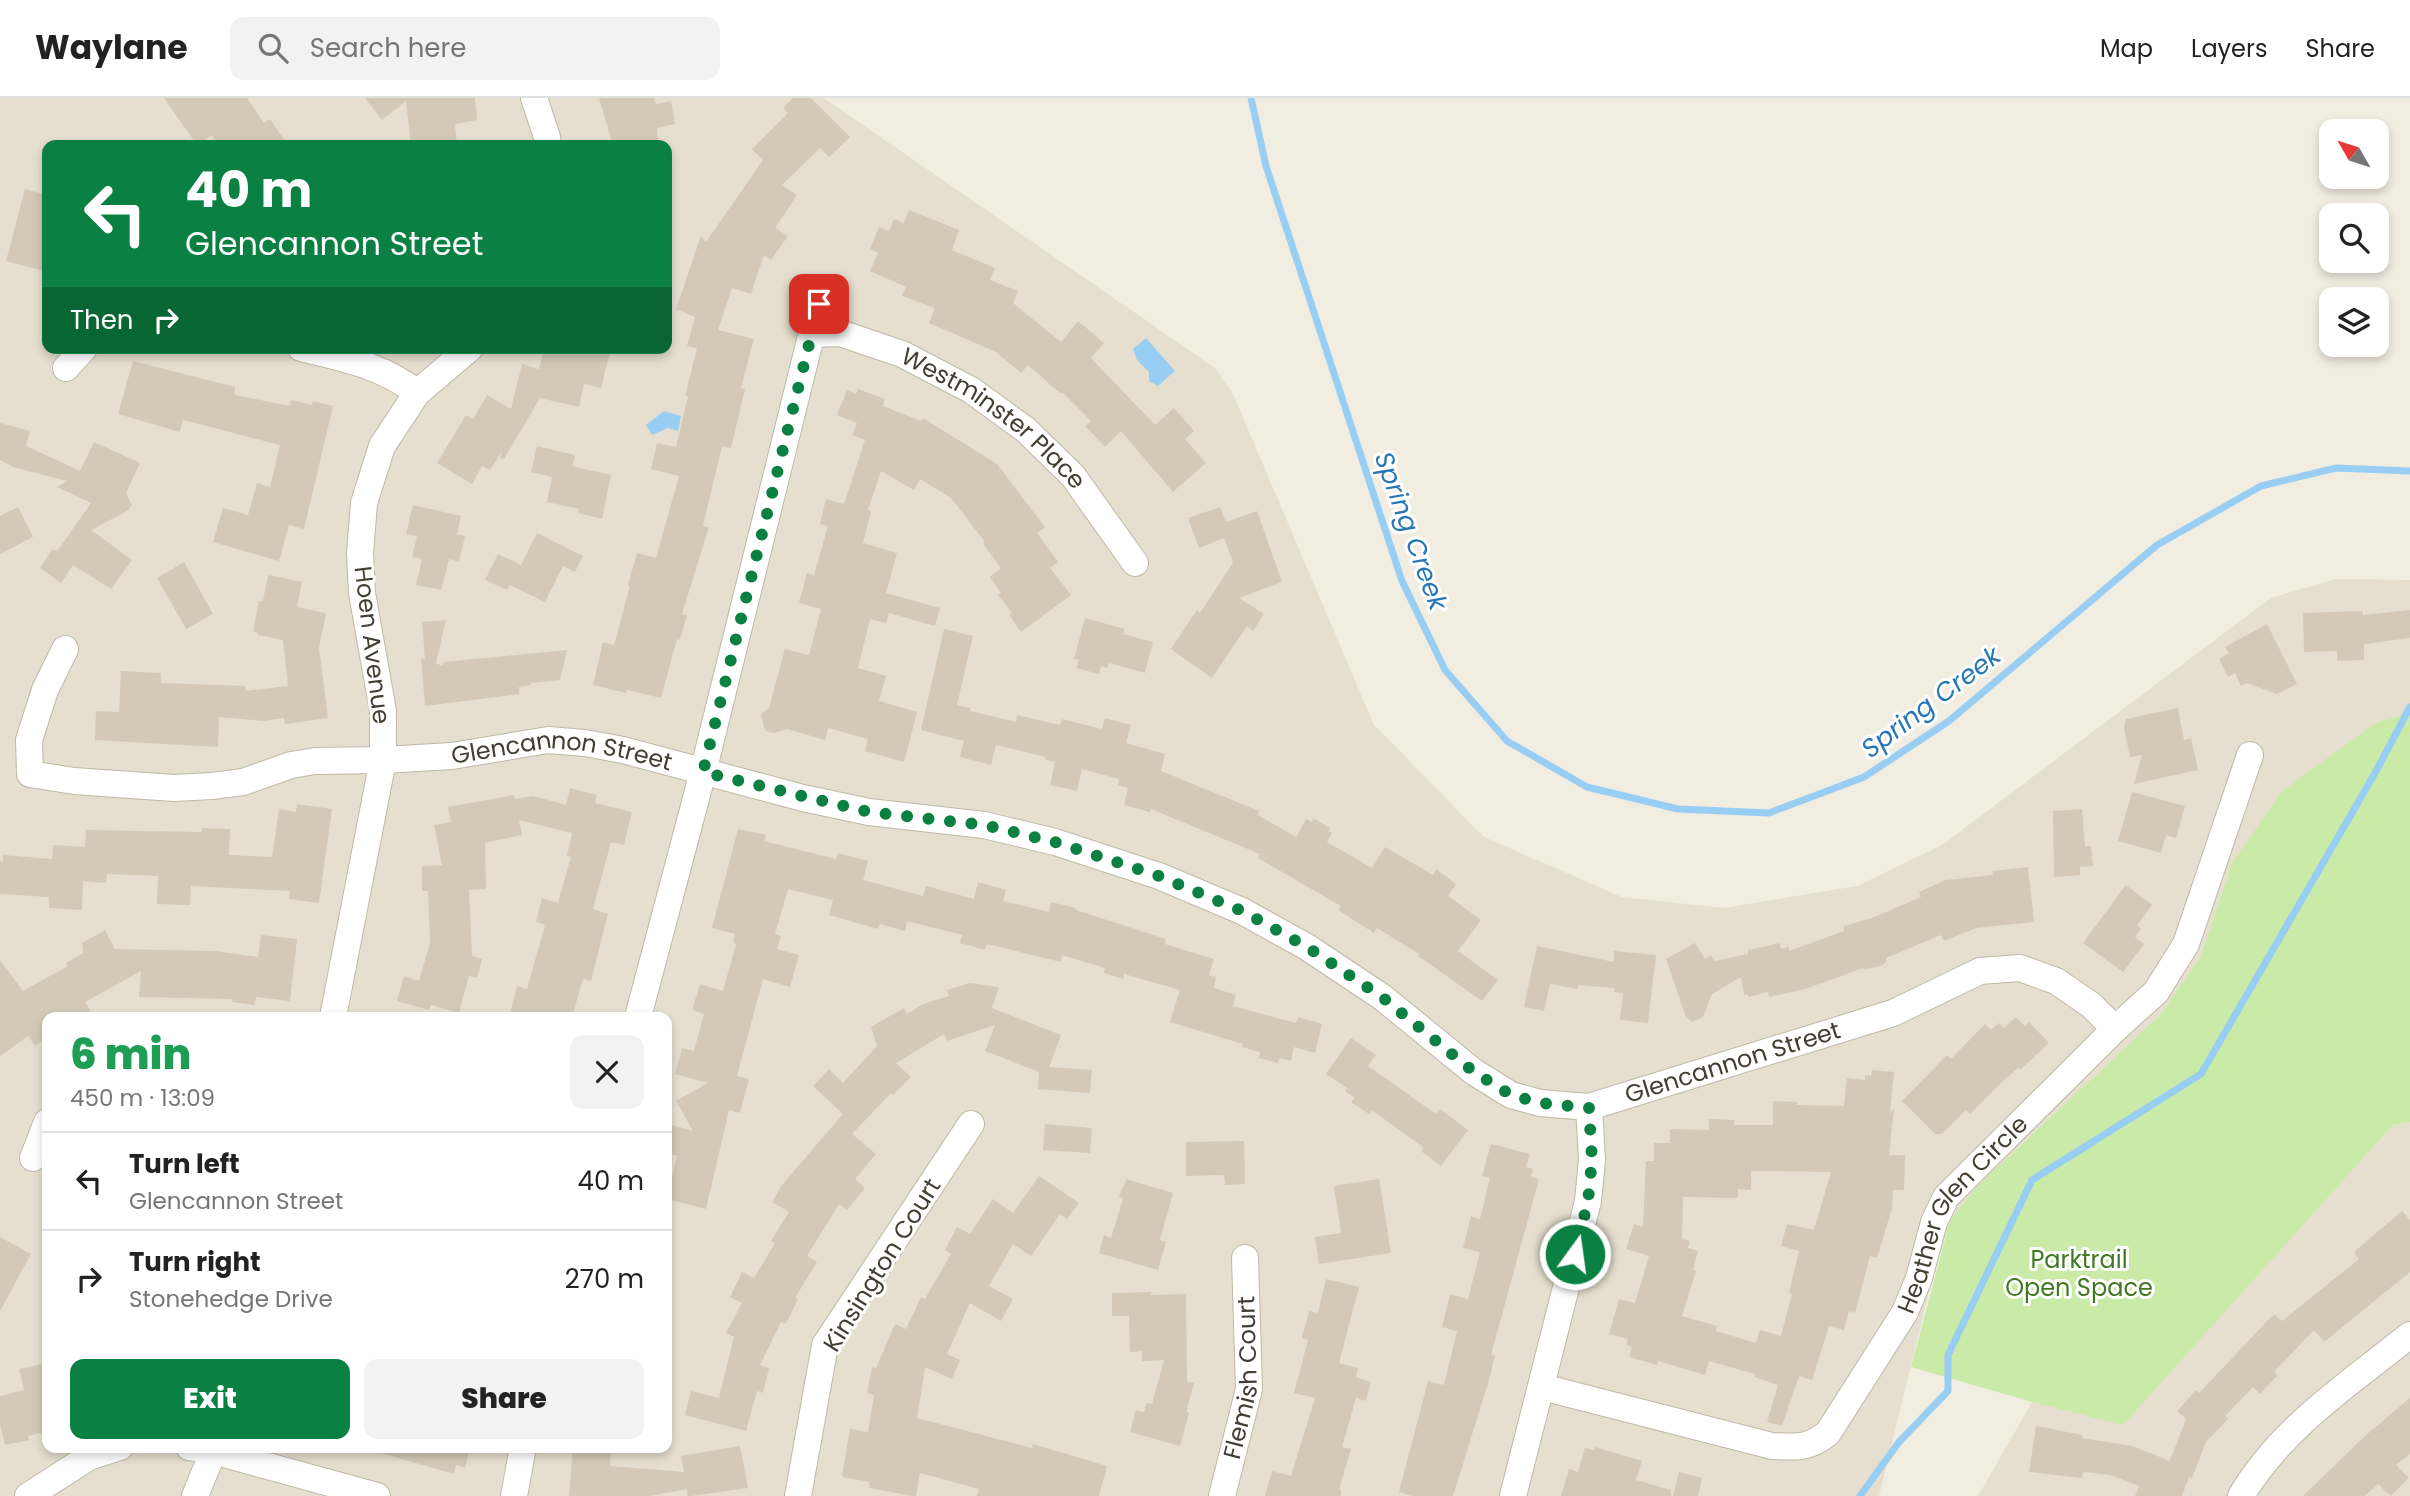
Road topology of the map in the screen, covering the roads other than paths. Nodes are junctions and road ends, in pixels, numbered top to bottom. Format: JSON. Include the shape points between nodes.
{"nodes":[{"id":1,"x":534,"y":98,"type":"edge"},
{"id":2,"x":547,"y":140,"type":"edge"},
{"id":3,"x":819,"y":304,"type":"dead end"},
{"id":4,"x":812,"y":334,"type":"junction"},
{"id":5,"x":79,"y":354,"type":"edge"},
{"id":6,"x":325,"y":354,"type":"edge"},
{"id":7,"x":463,"y":354,"type":"edge"},
{"id":8,"x":65,"y":368,"type":"dead end"},
{"id":9,"x":417,"y":393,"type":"junction"},
{"id":10,"x":1135,"y":563,"type":"dead end"},
{"id":11,"x":65,"y":649,"type":"dead end"},
{"id":12,"x":2250,"y":755,"type":"dead end"},
{"id":13,"x":383,"y":760,"type":"junction"},
{"id":14,"x":703,"y":772,"type":"junction"},
{"id":15,"x":334,"y":1012,"type":"edge"},
{"id":16,"x":639,"y":1012,"type":"edge"},
{"id":17,"x":2115,"y":1029,"type":"junction"},
{"id":18,"x":1589,"y":1108,"type":"junction"},
{"id":19,"x":971,"y":1124,"type":"dead end"},
{"id":20,"x":42,"y":1135,"type":"edge"},
{"id":21,"x":33,"y":1158,"type":"dead end"},
{"id":22,"x":1245,"y":1258,"type":"dead end"},
{"id":23,"x":2410,"y":1335,"type":"edge"},
{"id":24,"x":1542,"y":1387,"type":"junction"},
{"id":25,"x":101,"y":1453,"type":"edge"},
{"id":26,"x":205,"y":1453,"type":"edge"},
{"id":27,"x":221,"y":1453,"type":"edge"},
{"id":28,"x":522,"y":1453,"type":"edge"},
{"id":29,"x":28,"y":1496,"type":"edge"},
{"id":30,"x":195,"y":1496,"type":"edge"},
{"id":31,"x":377,"y":1496,"type":"edge"},
{"id":32,"x":514,"y":1496,"type":"edge"},
{"id":33,"x":798,"y":1496,"type":"edge"},
{"id":34,"x":1222,"y":1496,"type":"edge"},
{"id":35,"x":1513,"y":1496,"type":"edge"},
{"id":36,"x":2241,"y":1496,"type":"edge"}],
"edges":[{"from":1,"to":2,"type":"street"},
{"from":3,"to":4,"type":"street"},
{"from":4,"to":10,"type":"street","name":"Westminster Place","via":[[840,333],[889,350],[971,390],[1026,430],[1073,476]]},
{"from":4,"to":14,"type":"street"},
{"from":5,"to":8,"type":"street"},
{"from":6,"to":9,"type":"street","via":[[369,365]]},
{"from":7,"to":9,"type":"street","name":"Hoen Avenue"},
{"from":9,"to":13,"type":"street","name":"Hoen Avenue","via":[[382,446],[364,503],[362,593],[383,711]]},
{"from":11,"to":13,"type":"street","name":"Glencannon Street","via":[[45,690],[29,740],[30,774],[174,788],[243,782],[315,761]]},
{"from":12,"to":17,"type":"street","name":"Heather Glen Circle","via":[[2186,944],[2155,992]]},
{"from":13,"to":14,"type":"street","name":"Glencannon Street","via":[[452,756],[548,740],[622,750]]},
{"from":13,"to":15,"type":"street","name":"Hoen Avenue"},
{"from":14,"to":16,"type":"street"},
{"from":14,"to":18,"type":"street","name":"Glencannon Street","via":[[869,812],[984,825],[1055,842],[1159,876],[1242,911],[1307,947],[1382,997],[1474,1072],[1511,1095]]},
{"from":17,"to":18,"type":"street","name":"Glencannon Street","via":[[2056,981],[2020,968],[1980,971],[1893,1013]]},
{"from":17,"to":24,"type":"street","name":"Heather Glen Circle","via":[[1946,1197],[1905,1312],[1828,1433],[1816,1443],[1772,1447]]},
{"from":18,"to":24,"type":"street","via":[[1592,1160],[1588,1201]]},
{"from":19,"to":33,"type":"street","name":"Kinsington Court","via":[[825,1346]]},
{"from":20,"to":21,"type":"street"},
{"from":22,"to":34,"type":"street","name":"Flemish Court","via":[[1249,1389]]},
{"from":23,"to":36,"type":"street","via":[[2307,1418]]},
{"from":24,"to":35,"type":"street"},
{"from":25,"to":29,"type":"street"},
{"from":26,"to":30,"type":"street"},
{"from":27,"to":31,"type":"street"},
{"from":28,"to":32,"type":"street"}]}
